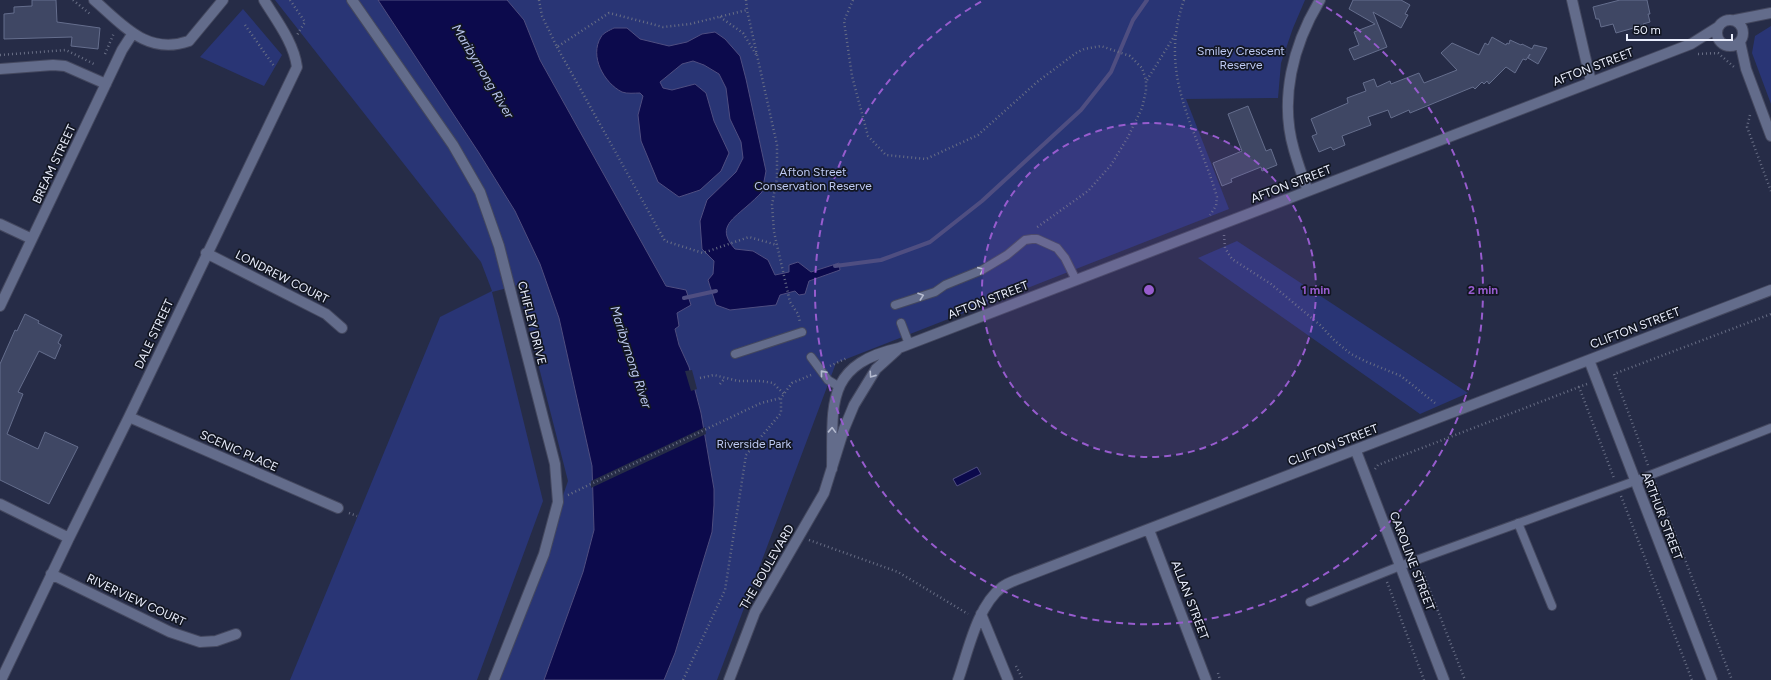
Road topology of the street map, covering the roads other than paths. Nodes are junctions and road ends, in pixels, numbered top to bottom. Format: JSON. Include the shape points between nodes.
{"nodes":[{"id":1,"x":94,"y":0,"type":"edge"},
{"id":2,"x":223,"y":0,"type":"edge"},
{"id":3,"x":264,"y":0,"type":"edge"},
{"id":4,"x":352,"y":0,"type":"edge"},
{"id":5,"x":1320,"y":0,"type":"edge"},
{"id":6,"x":1572,"y":0,"type":"edge"},
{"id":7,"x":1769,"y":14,"type":"edge"},
{"id":8,"x":1735,"y":20,"type":"junction"},
{"id":9,"x":1718,"y":27,"type":"junction"},
{"id":10,"x":133,"y":33,"type":"junction"},
{"id":11,"x":1742,"y":37,"type":"junction"},
{"id":12,"x":1691,"y":44,"type":"junction"},
{"id":13,"x":1724,"y":44,"type":"junction"},
{"id":14,"x":0,"y":69,"type":"edge"},
{"id":15,"x":1746,"y":70,"type":"junction"},
{"id":16,"x":1591,"y":82,"type":"junction"},
{"id":17,"x":106,"y":84,"type":"junction"},
{"id":18,"x":1771,"y":136,"type":"edge"},
{"id":19,"x":1308,"y":191,"type":"junction"},
{"id":20,"x":0,"y":224,"type":"edge"},
{"id":21,"x":32,"y":239,"type":"junction"},
{"id":22,"x":206,"y":253,"type":"junction"},
{"id":23,"x":1076,"y":280,"type":"junction"},
{"id":24,"x":1771,"y":290,"type":"edge"},
{"id":25,"x":895,"y":305,"type":"dead end"},
{"id":26,"x":0,"y":306,"type":"edge"},
{"id":27,"x":902,"y":323,"type":"dead end"},
{"id":28,"x":342,"y":328,"type":"dead end"},
{"id":29,"x":802,"y":332,"type":"road end"},
{"id":30,"x":909,"y":344,"type":"junction"},
{"id":31,"x":899,"y":348,"type":"junction"},
{"id":32,"x":735,"y":354,"type":"dead end"},
{"id":33,"x":812,"y":357,"type":"dead end"},
{"id":34,"x":1589,"y":360,"type":"junction"},
{"id":35,"x":838,"y":386,"type":"junction"},
{"id":36,"x":129,"y":417,"type":"junction"},
{"id":37,"x":1771,"y":428,"type":"edge"},
{"id":38,"x":1356,"y":451,"type":"junction"},
{"id":39,"x":832,"y":469,"type":"junction"},
{"id":40,"x":1635,"y":481,"type":"junction"},
{"id":41,"x":0,"y":504,"type":"edge"},
{"id":42,"x":338,"y":508,"type":"dead end"},
{"id":43,"x":1518,"y":523,"type":"junction"},
{"id":44,"x":1149,"y":530,"type":"junction"},
{"id":45,"x":68,"y":538,"type":"junction"},
{"id":46,"x":1400,"y":566,"type":"junction"},
{"id":47,"x":51,"y":574,"type":"junction"},
{"id":48,"x":1310,"y":602,"type":"dead end"},
{"id":49,"x":1552,"y":606,"type":"dead end"},
{"id":50,"x":981,"y":614,"type":"junction"},
{"id":51,"x":236,"y":634,"type":"dead end"},
{"id":52,"x":1,"y":680,"type":"edge"},
{"id":53,"x":494,"y":680,"type":"edge"},
{"id":54,"x":729,"y":680,"type":"edge"},
{"id":55,"x":958,"y":680,"type":"edge"},
{"id":56,"x":1008,"y":680,"type":"edge"},
{"id":57,"x":1206,"y":680,"type":"edge"},
{"id":58,"x":1444,"y":680,"type":"edge"},
{"id":59,"x":1712,"y":680,"type":"edge"}],
"edges":[{"from":1,"to":10,"type":"street"},
{"from":2,"to":10,"type":"street","via":[[189,41],[180,44],[151,43]]},
{"from":3,"to":22,"type":"street","name":"DALE STREET","via":[[291,46],[297,67]]},
{"from":4,"to":53,"type":"street","name":"CHIFLEY DRIVE","via":[[453,144],[480,192],[499,246],[555,464],[558,502],[544,554]]},
{"from":5,"to":19,"type":"street","via":[[1300,40],[1292,64],[1289,88],[1292,144]]},
{"from":6,"to":16,"type":"street"},
{"from":7,"to":8,"type":"street"},
{"from":7,"to":11,"type":"street"},
{"from":8,"to":9,"type":"street","via":[[1723,22]]},
{"from":8,"to":11,"type":"street","via":[[1741,25]]},
{"from":9,"to":12,"type":"street","name":"AFTON STREET"},
{"from":9,"to":13,"type":"street","via":[[1717,35]]},
{"from":10,"to":17,"type":"street","name":"BREAM STREET"},
{"from":11,"to":13,"type":"street","via":[[1736,45]]},
{"from":11,"to":15,"type":"street"},
{"from":12,"to":13,"type":"street","name":"AFTON STREET"},
{"from":12,"to":16,"type":"street","name":"AFTON STREET"},
{"from":13,"to":15,"type":"street"},
{"from":14,"to":17,"type":"street","via":[[65,66]]},
{"from":15,"to":18,"type":"street"},
{"from":16,"to":19,"type":"street","name":"AFTON STREET"},
{"from":17,"to":21,"type":"street","name":"BREAM STREET"},
{"from":19,"to":23,"type":"street","name":"AFTON STREET","via":[[1224,228]]},
{"from":20,"to":21,"type":"street"},
{"from":21,"to":26,"type":"street","name":"BREAM STREET"},
{"from":22,"to":28,"type":"street","name":"LONDREW COURT","via":[[326,314]]},
{"from":22,"to":36,"type":"street","name":"DALE STREET"},
{"from":25,"to":23,"type":"lane","one_way":true,"via":[[935,292],[945,284],[982,270],[1007,256],[1025,240],[1037,239],[1057,248]]},
{"from":23,"to":30,"type":"street","name":"AFTON STREET"},
{"from":24,"to":34,"type":"street","name":"CLIFTON STREET"},
{"from":27,"to":30,"type":"lane"},
{"from":29,"to":32,"type":"lane"},
{"from":30,"to":31,"type":"street","name":"AFTON STREET"},
{"from":31,"to":35,"type":"street","name":"THE BOULEVARD","via":[[881,352],[857,364]]},
{"from":31,"to":39,"type":"street","name":"THE BOULEVARD","one_way":true,"via":[[884,360],[866,384],[844,429]]},
{"from":35,"to":33,"type":"lane","one_way":true,"via":[[828,380]]},
{"from":34,"to":38,"type":"street","name":"CLIFTON STREET"},
{"from":34,"to":40,"type":"street","name":"ARTHUR STREET"},
{"from":39,"to":35,"type":"street","name":"THE BOULEVARD","one_way":true,"via":[[833,412]]},
{"from":36,"to":42,"type":"street","name":"SCENIC PLACE"},
{"from":36,"to":45,"type":"street","name":"DALE STREET"},
{"from":37,"to":40,"type":"lane"},
{"from":38,"to":44,"type":"street","name":"CLIFTON STREET"},
{"from":38,"to":46,"type":"street","name":"CAROLINE STREET"},
{"from":39,"to":54,"type":"street","name":"THE BOULEVARD","via":[[820,500],[755,612]]},
{"from":40,"to":43,"type":"lane"},
{"from":40,"to":59,"type":"street","name":"ARTHUR STREET"},
{"from":41,"to":45,"type":"street"},
{"from":43,"to":46,"type":"lane"},
{"from":43,"to":49,"type":"lane"},
{"from":44,"to":50,"type":"street","name":"CLIFTON STREET","via":[[1016,580],[1002,587]]},
{"from":44,"to":57,"type":"street","name":"ALLAN STREET"},
{"from":45,"to":47,"type":"street","name":"DALE STREET"},
{"from":46,"to":48,"type":"lane"},
{"from":46,"to":58,"type":"street","name":"CAROLINE STREET"},
{"from":47,"to":51,"type":"street","name":"RIVERVIEW COURT","via":[[170,632],[200,642],[216,641]]},
{"from":47,"to":52,"type":"street","name":"DALE STREET"},
{"from":50,"to":55,"type":"street","name":"CLIFTON STREET"},
{"from":50,"to":56,"type":"street"}]}
